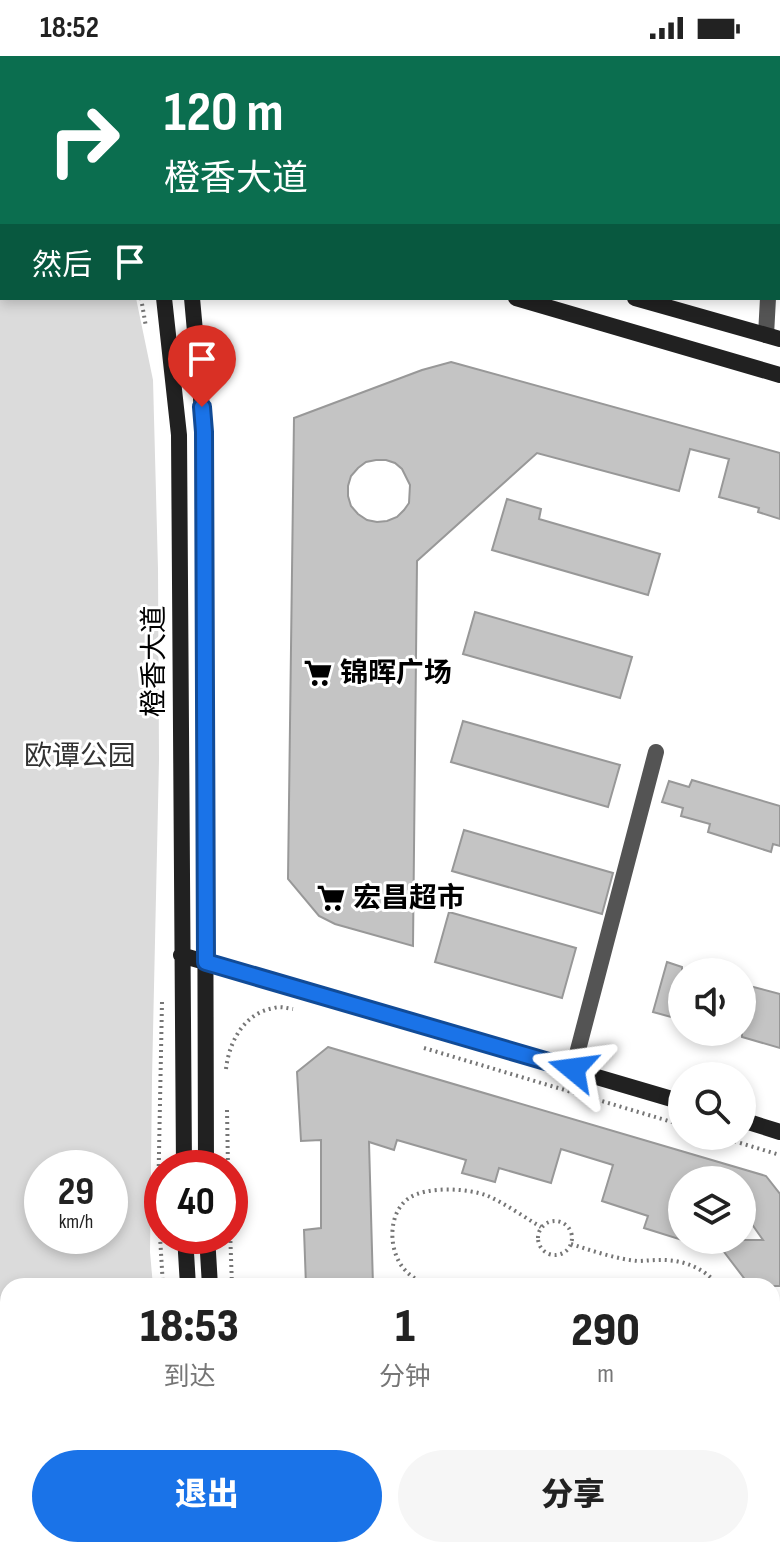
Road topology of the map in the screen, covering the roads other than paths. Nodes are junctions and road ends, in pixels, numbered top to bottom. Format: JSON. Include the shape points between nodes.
{"nodes":[{"id":1,"x":164,"y":300,"type":"edge"},
{"id":2,"x":192,"y":300,"type":"edge"},
{"id":3,"x":523,"y":300,"type":"edge"},
{"id":4,"x":649,"y":300,"type":"edge"},
{"id":5,"x":768,"y":300,"type":"edge"},
{"id":6,"x":685,"y":305,"type":"edge"},
{"id":7,"x":773,"y":337,"type":"edge"},
{"id":8,"x":780,"y":375,"type":"edge"},
{"id":9,"x":656,"y":752,"type":"dead end"},
{"id":10,"x":181,"y":955,"type":"junction"},
{"id":11,"x":206,"y":962,"type":"junction"},
{"id":12,"x":573,"y":1069,"type":"junction"},
{"id":13,"x":668,"y":1098,"type":"edge"},
{"id":14,"x":756,"y":1124,"type":"edge"},
{"id":15,"x":780,"y":1132,"type":"edge"},
{"id":16,"x":184,"y":1150,"type":"edge"},
{"id":17,"x":206,"y":1150,"type":"edge"},
{"id":18,"x":186,"y":1254,"type":"edge"},
{"id":19,"x":208,"y":1254,"type":"edge"},
{"id":20,"x":188,"y":1278,"type":"edge"},
{"id":21,"x":210,"y":1278,"type":"edge"}],
"edges":[{"from":1,"to":10,"type":"main road","name":"橙香大道","via":[[179,435]]},
{"from":2,"to":11,"type":"main road","name":"橙香大道","via":[[204,432]]},
{"from":3,"to":8,"type":"main road"},
{"from":4,"to":6,"type":"main road"},
{"from":5,"to":7,"type":"street"},
{"from":6,"to":7,"type":"main road"},
{"from":9,"to":12,"type":"street"},
{"from":10,"to":11,"type":"main road"},
{"from":10,"to":16,"type":"main road","name":"橙香大道"},
{"from":11,"to":12,"type":"main road"},
{"from":11,"to":17,"type":"main road","name":"橙香大道"},
{"from":12,"to":13,"type":"main road"},
{"from":14,"to":15,"type":"main road"},
{"from":18,"to":20,"type":"main road"},
{"from":19,"to":21,"type":"main road"}]}
